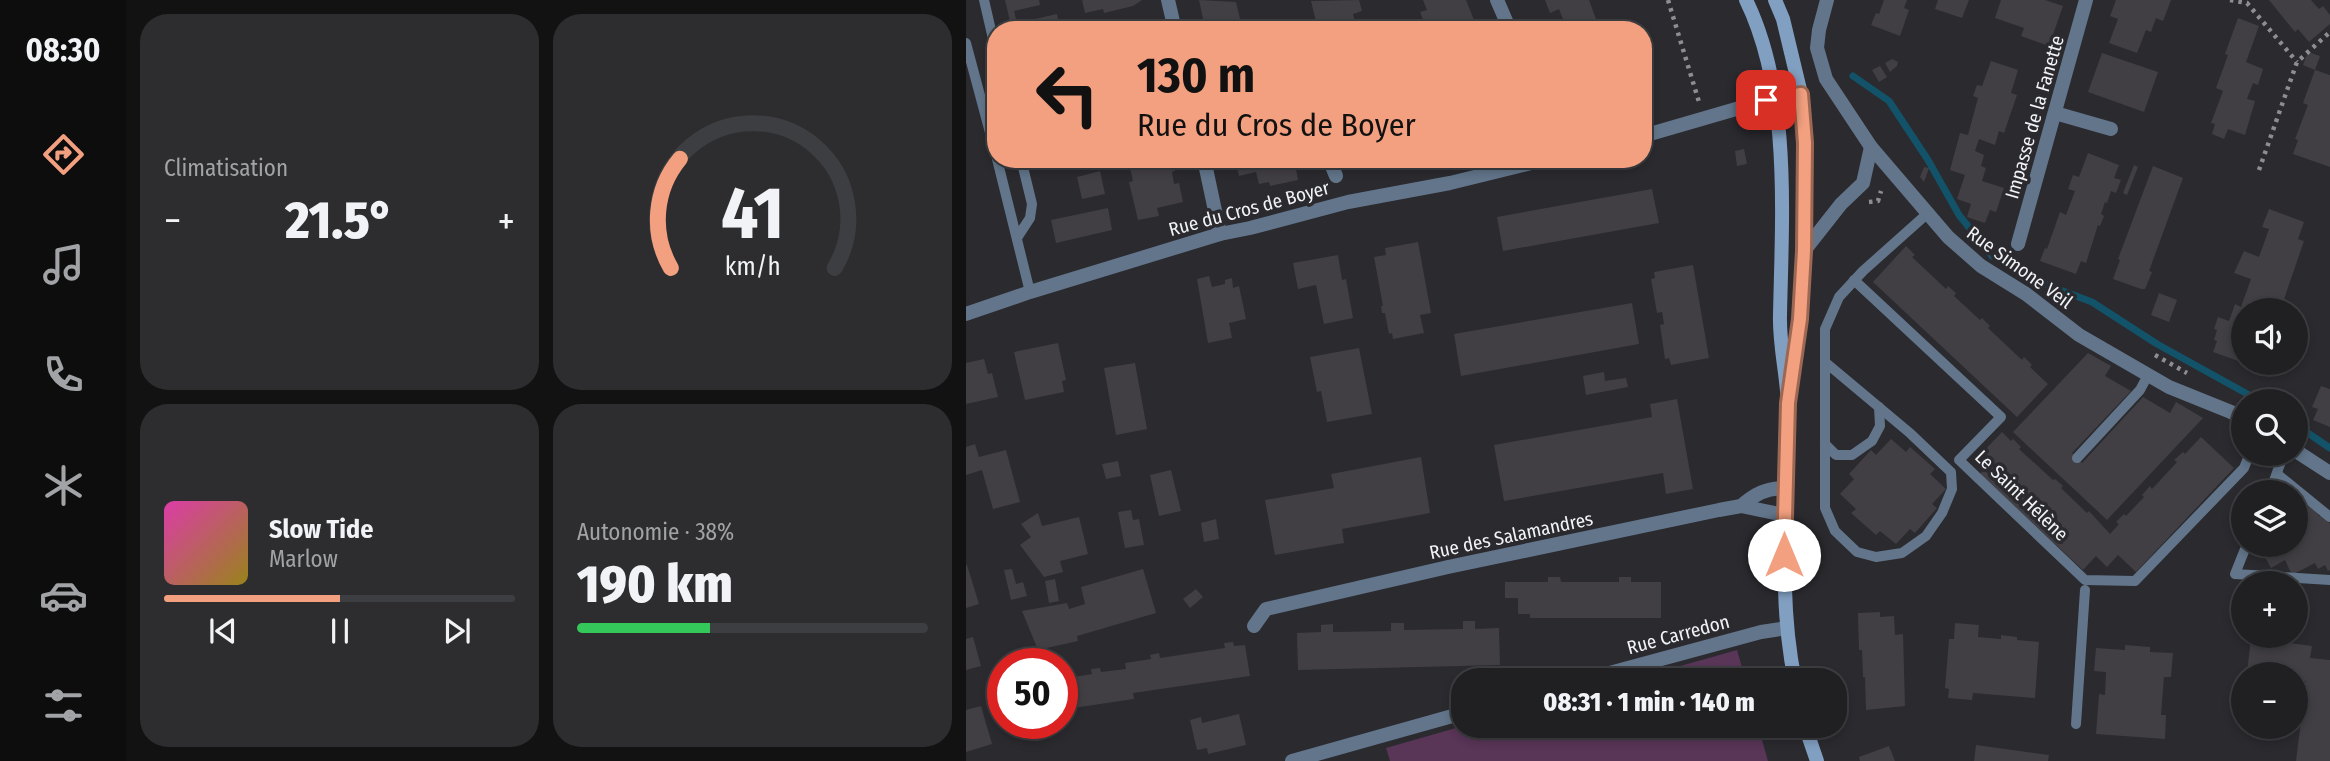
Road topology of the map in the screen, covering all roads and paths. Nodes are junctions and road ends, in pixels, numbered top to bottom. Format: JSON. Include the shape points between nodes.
{"nodes":[{"id":1,"x":984,"y":0,"type":"edge"},
{"id":2,"x":1168,"y":0,"type":"edge"},
{"id":3,"x":1497,"y":0,"type":"edge"},
{"id":4,"x":1668,"y":0,"type":"edge"},
{"id":5,"x":1775,"y":0,"type":"edge"},
{"id":6,"x":1827,"y":0,"type":"edge"},
{"id":7,"x":2086,"y":0,"type":"edge"},
{"id":8,"x":2230,"y":0,"type":"edge"},
{"id":9,"x":1748,"y":2,"type":"edge"},
{"id":10,"x":989,"y":21,"type":"edge"},
{"id":11,"x":1173,"y":21,"type":"edge"},
{"id":12,"x":1506,"y":21,"type":"edge"},
{"id":13,"x":2330,"y":32,"type":"edge"},
{"id":14,"x":966,"y":43,"type":"edge"},
{"id":15,"x":2297,"y":62,"type":"junction"},
{"id":16,"x":1801,"y":94,"type":"junction"},
{"id":17,"x":1774,"y":98,"type":"junction"},
{"id":18,"x":2055,"y":113,"type":"junction"},
{"id":19,"x":1705,"y":119,"type":"junction"},
{"id":20,"x":987,"y":123,"type":"edge"},
{"id":21,"x":2111,"y":129,"type":"dead end"},
{"id":22,"x":1652,"y":134,"type":"edge"},
{"id":23,"x":1871,"y":147,"type":"junction"},
{"id":24,"x":999,"y":168,"type":"edge"},
{"id":25,"x":1023,"y":168,"type":"edge"},
{"id":26,"x":1205,"y":168,"type":"edge"},
{"id":27,"x":1333,"y":168,"type":"edge"},
{"id":28,"x":1511,"y":168,"type":"edge"},
{"id":29,"x":2259,"y":170,"type":"dead end"},
{"id":30,"x":1336,"y":176,"type":"dead end"},
{"id":31,"x":1928,"y":214,"type":"junction"},
{"id":32,"x":1220,"y":234,"type":"junction"},
{"id":33,"x":1017,"y":237,"type":"junction"},
{"id":34,"x":2018,"y":244,"type":"dead end"},
{"id":35,"x":1804,"y":251,"type":"junction"},
{"id":36,"x":1854,"y":280,"type":"junction"},
{"id":37,"x":1030,"y":292,"type":"junction"},
{"id":38,"x":966,"y":314,"type":"edge"},
{"id":39,"x":1825,"y":362,"type":"junction"},
{"id":40,"x":2148,"y":375,"type":"junction"},
{"id":41,"x":1788,"y":403,"type":"junction"},
{"id":42,"x":1879,"y":407,"type":"junction"},
{"id":43,"x":2231,"y":413,"type":"edge"},
{"id":44,"x":1825,"y":444,"type":"junction"},
{"id":45,"x":2077,"y":458,"type":"dead end"},
{"id":46,"x":2308,"y":459,"type":"edge"},
{"id":47,"x":2245,"y":466,"type":"edge"},
{"id":48,"x":2280,"y":466,"type":"edge"},
{"id":49,"x":2330,"y":473,"type":"edge"},
{"id":50,"x":2277,"y":474,"type":"junction"},
{"id":51,"x":2275,"y":480,"type":"edge"},
{"id":52,"x":1785,"y":488,"type":"junction"},
{"id":53,"x":1741,"y":506,"type":"junction"},
{"id":54,"x":1784,"y":514,"type":"junction"},
{"id":55,"x":2330,"y":517,"type":"edge"},
{"id":56,"x":2242,"y":557,"type":"edge"},
{"id":57,"x":2330,"y":580,"type":"edge"},
{"id":58,"x":2085,"y":590,"type":"dead end"},
{"id":59,"x":1254,"y":626,"type":"dead end"},
{"id":60,"x":1787,"y":628,"type":"junction"},
{"id":61,"x":1628,"y":668,"type":"edge"},
{"id":62,"x":1793,"y":668,"type":"edge"},
{"id":63,"x":1451,"y":716,"type":"edge"},
{"id":64,"x":2076,"y":724,"type":"dead end"},
{"id":65,"x":1809,"y":738,"type":"edge"},
{"id":66,"x":1292,"y":761,"type":"edge"},
{"id":67,"x":1817,"y":761,"type":"edge"}],
"edges":[{"from":1,"to":10,"type":"lane"},
{"from":2,"to":11,"type":"street"},
{"from":3,"to":12,"type":"street"},
{"from":4,"to":19,"type":"path"},
{"from":5,"to":16,"type":"main road"},
{"from":6,"to":23,"type":"street","name":"Rue Simone Veil","via":[[1817,48],[1826,79]]},
{"from":7,"to":18,"type":"street","name":"Impasse de la Fanette"},
{"from":8,"to":15,"type":"path","via":[[2247,3]]},
{"from":9,"to":17,"type":"main road"},
{"from":13,"to":15,"type":"path"},
{"from":14,"to":20,"type":"lane"},
{"from":15,"to":29,"type":"path"},
{"from":16,"to":17,"type":"street"},
{"from":16,"to":35,"type":"main road"},
{"from":17,"to":19,"type":"street"},
{"from":17,"to":41,"type":"main road","via":[[1780,168],[1780,320]]},
{"from":18,"to":21,"type":"street"},
{"from":18,"to":34,"type":"street","name":"Impasse de la Fanette"},
{"from":19,"to":22,"type":"street"},
{"from":23,"to":31,"type":"street","name":"Rue Simone Veil"},
{"from":23,"to":35,"type":"street","via":[[1863,183]]},
{"from":24,"to":33,"type":"lane"},
{"from":25,"to":33,"type":"lane","via":[[1032,204],[1030,218]]},
{"from":26,"to":32,"type":"street"},
{"from":27,"to":30,"type":"street"},
{"from":28,"to":32,"type":"street","name":"Rue du Cros de Boyer"},
{"from":31,"to":36,"type":"lane","name":"Le Saint Hélène"},
{"from":31,"to":40,"type":"street","name":"Rue Simone Veil","via":[[1981,266],[2079,335]]},
{"from":32,"to":37,"type":"street","name":"Rue du Cros de Boyer"},
{"from":33,"to":37,"type":"lane"},
{"from":35,"to":41,"type":"main road"},
{"from":36,"to":39,"type":"lane","name":"Le Saint Hélène","via":[[1839,297],[1825,329]]},
{"from":36,"to":47,"type":"lane","name":"Le Saint Hélène","via":[[2001,417],[1959,460],[2085,580],[2134,581]]},
{"from":37,"to":38,"type":"street","name":"Rue du Cros de Boyer"},
{"from":39,"to":42,"type":"lane","name":"Le Saint Hélène"},
{"from":39,"to":44,"type":"lane","name":"Le Saint Hélène"},
{"from":40,"to":43,"type":"street","name":"Rue Simone Veil"},
{"from":40,"to":45,"type":"lane","via":[[2140,390]]},
{"from":41,"to":52,"type":"main road"},
{"from":42,"to":44,"type":"lane","via":[[1880,426],[1872,441],[1852,455],[1836,455]]},
{"from":42,"to":44,"type":"lane","name":"Le Saint Hélène","via":[[1951,472],[1952,489],[1942,513],[1926,536],[1902,553],[1876,557],[1857,552],[1835,531],[1825,508]]},
{"from":46,"to":49,"type":"street"},
{"from":48,"to":50,"type":"lane"},
{"from":50,"to":51,"type":"lane"},
{"from":50,"to":55,"type":"lane"},
{"from":52,"to":53,"type":"street","via":[[1756,494]]},
{"from":52,"to":54,"type":"main road"},
{"from":53,"to":54,"type":"street","name":"Rue des Salamandres"},
{"from":53,"to":59,"type":"street","name":"Rue des Salamandres","via":[[1266,609]]},
{"from":54,"to":60,"type":"main road"},
{"from":56,"to":57,"type":"lane","via":[[2235,574]]},
{"from":58,"to":64,"type":"lane"},
{"from":60,"to":61,"type":"street","name":"Rue Carredon"},
{"from":60,"to":62,"type":"main road"},
{"from":63,"to":66,"type":"street"},
{"from":65,"to":67,"type":"main road"}]}
